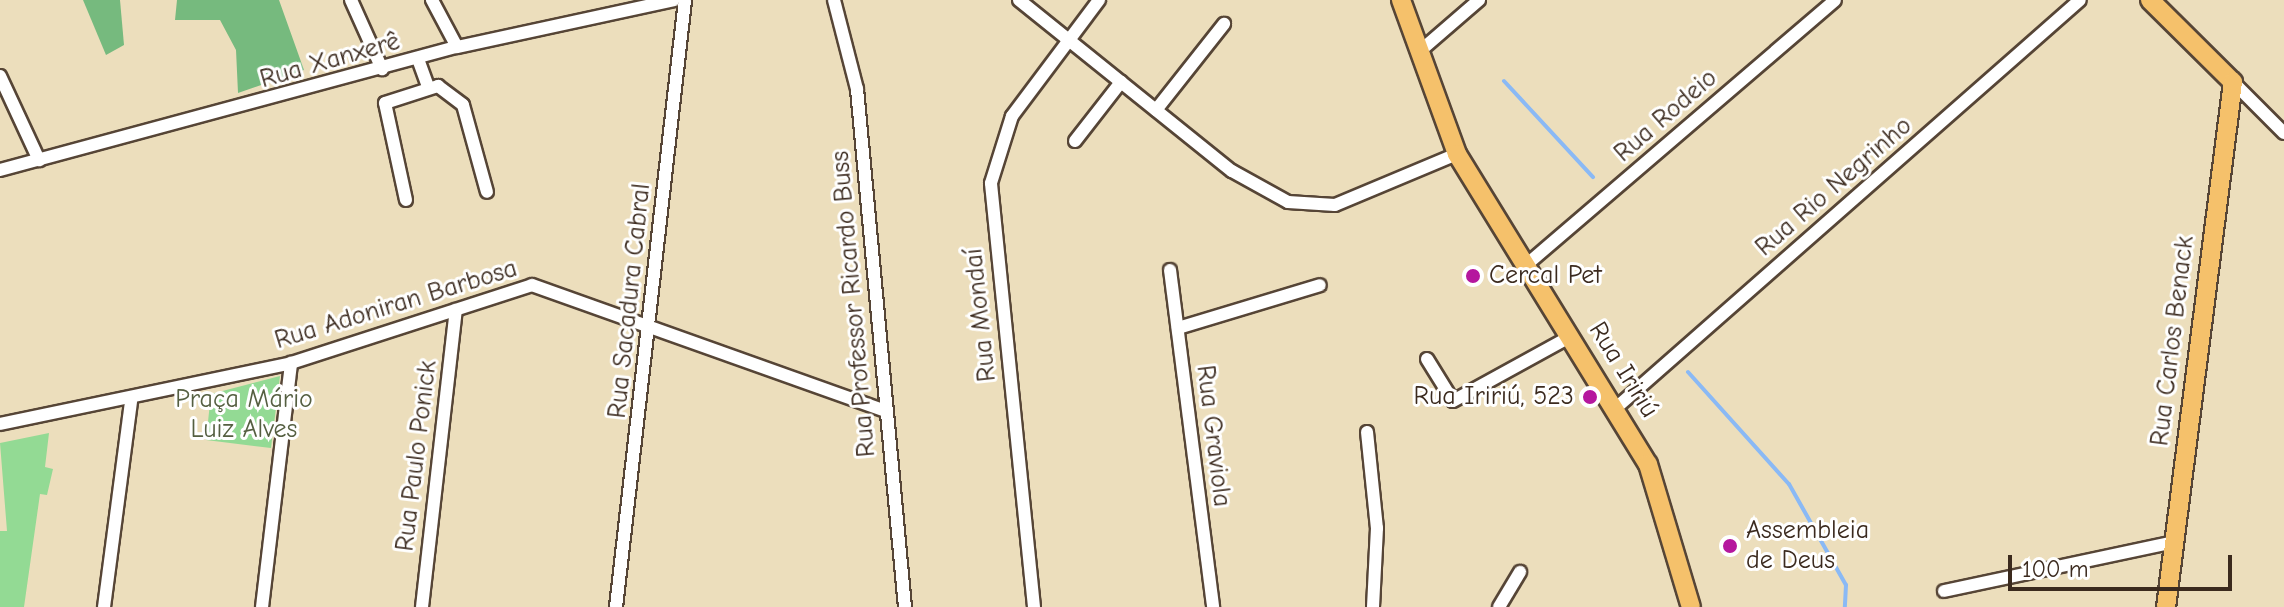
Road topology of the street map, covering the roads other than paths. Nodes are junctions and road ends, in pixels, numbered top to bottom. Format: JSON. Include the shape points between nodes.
{"nodes":[{"id":1,"x":351,"y":0,"type":"edge"},
{"id":2,"x":432,"y":0,"type":"edge"},
{"id":3,"x":674,"y":0,"type":"edge"},
{"id":4,"x":685,"y":0,"type":"edge"},
{"id":5,"x":834,"y":0,"type":"edge"},
{"id":6,"x":1019,"y":0,"type":"edge"},
{"id":7,"x":1099,"y":0,"type":"edge"},
{"id":8,"x":1401,"y":0,"type":"edge"},
{"id":9,"x":1479,"y":0,"type":"edge"},
{"id":10,"x":1835,"y":0,"type":"edge"},
{"id":11,"x":2080,"y":0,"type":"edge"},
{"id":12,"x":2150,"y":0,"type":"edge"},
{"id":13,"x":1224,"y":24,"type":"dead end"},
{"id":14,"x":1068,"y":40,"type":"junction"},
{"id":15,"x":457,"y":47,"type":"junction"},
{"id":16,"x":1420,"y":51,"type":"junction"},
{"id":17,"x":418,"y":59,"type":"junction"},
{"id":18,"x":382,"y":69,"type":"junction"},
{"id":19,"x":0,"y":76,"type":"edge"},
{"id":20,"x":1121,"y":82,"type":"junction"},
{"id":21,"x":2233,"y":82,"type":"junction"},
{"id":22,"x":428,"y":87,"type":"junction"},
{"id":23,"x":1156,"y":110,"type":"junction"},
{"id":24,"x":2284,"y":133,"type":"edge"},
{"id":25,"x":1075,"y":141,"type":"dead end"},
{"id":26,"x":1457,"y":154,"type":"junction"},
{"id":27,"x":39,"y":160,"type":"junction"},
{"id":28,"x":0,"y":170,"type":"edge"},
{"id":29,"x":487,"y":192,"type":"dead end"},
{"id":30,"x":406,"y":200,"type":"dead end"},
{"id":31,"x":1525,"y":266,"type":"junction"},
{"id":32,"x":1170,"y":270,"type":"dead end"},
{"id":33,"x":1320,"y":285,"type":"dead end"},
{"id":34,"x":456,"y":310,"type":"junction"},
{"id":35,"x":650,"y":324,"type":"junction"},
{"id":36,"x":1178,"y":328,"type":"junction"},
{"id":37,"x":1571,"y":336,"type":"junction"},
{"id":38,"x":1427,"y":359,"type":"dead end"},
{"id":39,"x":291,"y":363,"type":"junction"},
{"id":40,"x":131,"y":401,"type":"junction"},
{"id":41,"x":1617,"y":407,"type":"junction"},
{"id":42,"x":885,"y":411,"type":"junction"},
{"id":43,"x":0,"y":424,"type":"edge"},
{"id":44,"x":1367,"y":432,"type":"dead end"},
{"id":45,"x":2174,"y":542,"type":"junction"},
{"id":46,"x":1520,"y":572,"type":"dead end"},
{"id":47,"x":1944,"y":591,"type":"dead end"},
{"id":48,"x":104,"y":607,"type":"edge"},
{"id":49,"x":262,"y":607,"type":"edge"},
{"id":50,"x":422,"y":607,"type":"edge"},
{"id":51,"x":616,"y":607,"type":"edge"},
{"id":52,"x":905,"y":607,"type":"edge"},
{"id":53,"x":1034,"y":607,"type":"edge"},
{"id":54,"x":1213,"y":607,"type":"edge"},
{"id":55,"x":1373,"y":607,"type":"edge"},
{"id":56,"x":1499,"y":607,"type":"edge"},
{"id":57,"x":1691,"y":607,"type":"edge"},
{"id":58,"x":2166,"y":607,"type":"edge"}],
"edges":[{"from":1,"to":18,"type":"street"},
{"from":2,"to":15,"type":"street"},
{"from":3,"to":15,"type":"street","name":"Rua Xanxerê"},
{"from":4,"to":35,"type":"street","name":"Rua Sacadura Cabral"},
{"from":5,"to":42,"type":"street","name":"Rua Professor Ricardo Buss","via":[[857,89]]},
{"from":6,"to":14,"type":"street"},
{"from":7,"to":14,"type":"street","name":"Rua Mondaí"},
{"from":8,"to":16,"type":"main road","name":"Rua Iririú"},
{"from":9,"to":16,"type":"street"},
{"from":10,"to":31,"type":"street","name":"Rua Rodeio"},
{"from":11,"to":41,"type":"street","name":"Rua Rio Negrinho"},
{"from":12,"to":21,"type":"main road"},
{"from":13,"to":23,"type":"street"},
{"from":14,"to":20,"type":"street"},
{"from":14,"to":53,"type":"street","name":"Rua Mondaí","via":[[1012,116],[991,183]]},
{"from":15,"to":17,"type":"street","name":"Rua Xanxerê"},
{"from":16,"to":26,"type":"main road","name":"Rua Iririú"},
{"from":17,"to":18,"type":"street","name":"Rua Xanxerê"},
{"from":17,"to":22,"type":"street"},
{"from":18,"to":27,"type":"street","name":"Rua Xanxerê"},
{"from":19,"to":27,"type":"street"},
{"from":20,"to":23,"type":"street"},
{"from":20,"to":25,"type":"street"},
{"from":21,"to":24,"type":"street"},
{"from":21,"to":45,"type":"main road","name":"Rua Carlos Benack"},
{"from":22,"to":29,"type":"street","via":[[447,88],[463,105]]},
{"from":22,"to":30,"type":"street","via":[[392,96],[382,114]]},
{"from":23,"to":26,"type":"street","via":[[1249,183],[1303,205],[1351,201]]},
{"from":26,"to":31,"type":"main road","name":"Rua Iririú"},
{"from":27,"to":28,"type":"street","name":"Rua Xanxerê"},
{"from":31,"to":37,"type":"main road","name":"Rua Iririú"},
{"from":32,"to":36,"type":"street","name":"Rua Graviola"},
{"from":33,"to":36,"type":"street"},
{"from":34,"to":35,"type":"street","name":"Rua Adoniran Barbosa","via":[[543,285]]},
{"from":34,"to":39,"type":"street","name":"Rua Adoniran Barbosa"},
{"from":34,"to":50,"type":"street","name":"Rua Paulo Ponick"},
{"from":35,"to":42,"type":"street","name":"Rua Adoniran Barbosa"},
{"from":35,"to":51,"type":"street","name":"Rua Sacadura Cabral"},
{"from":36,"to":54,"type":"street","name":"Rua Graviola"},
{"from":37,"to":38,"type":"street","via":[[1453,401]]},
{"from":37,"to":41,"type":"main road","name":"Rua Iririú"},
{"from":39,"to":40,"type":"street","name":"Rua Adoniran Barbosa"},
{"from":39,"to":49,"type":"street"},
{"from":40,"to":43,"type":"street","name":"Rua Adoniran Barbosa"},
{"from":40,"to":48,"type":"street"},
{"from":41,"to":57,"type":"main road","name":"Rua Iririú","via":[[1659,492]]},
{"from":42,"to":52,"type":"street","name":"Rua Professor Ricardo Buss"},
{"from":44,"to":55,"type":"street","via":[[1378,552]]},
{"from":45,"to":47,"type":"street"},
{"from":45,"to":58,"type":"main road","name":"Rua Carlos Benack"},
{"from":46,"to":56,"type":"street"}]}
